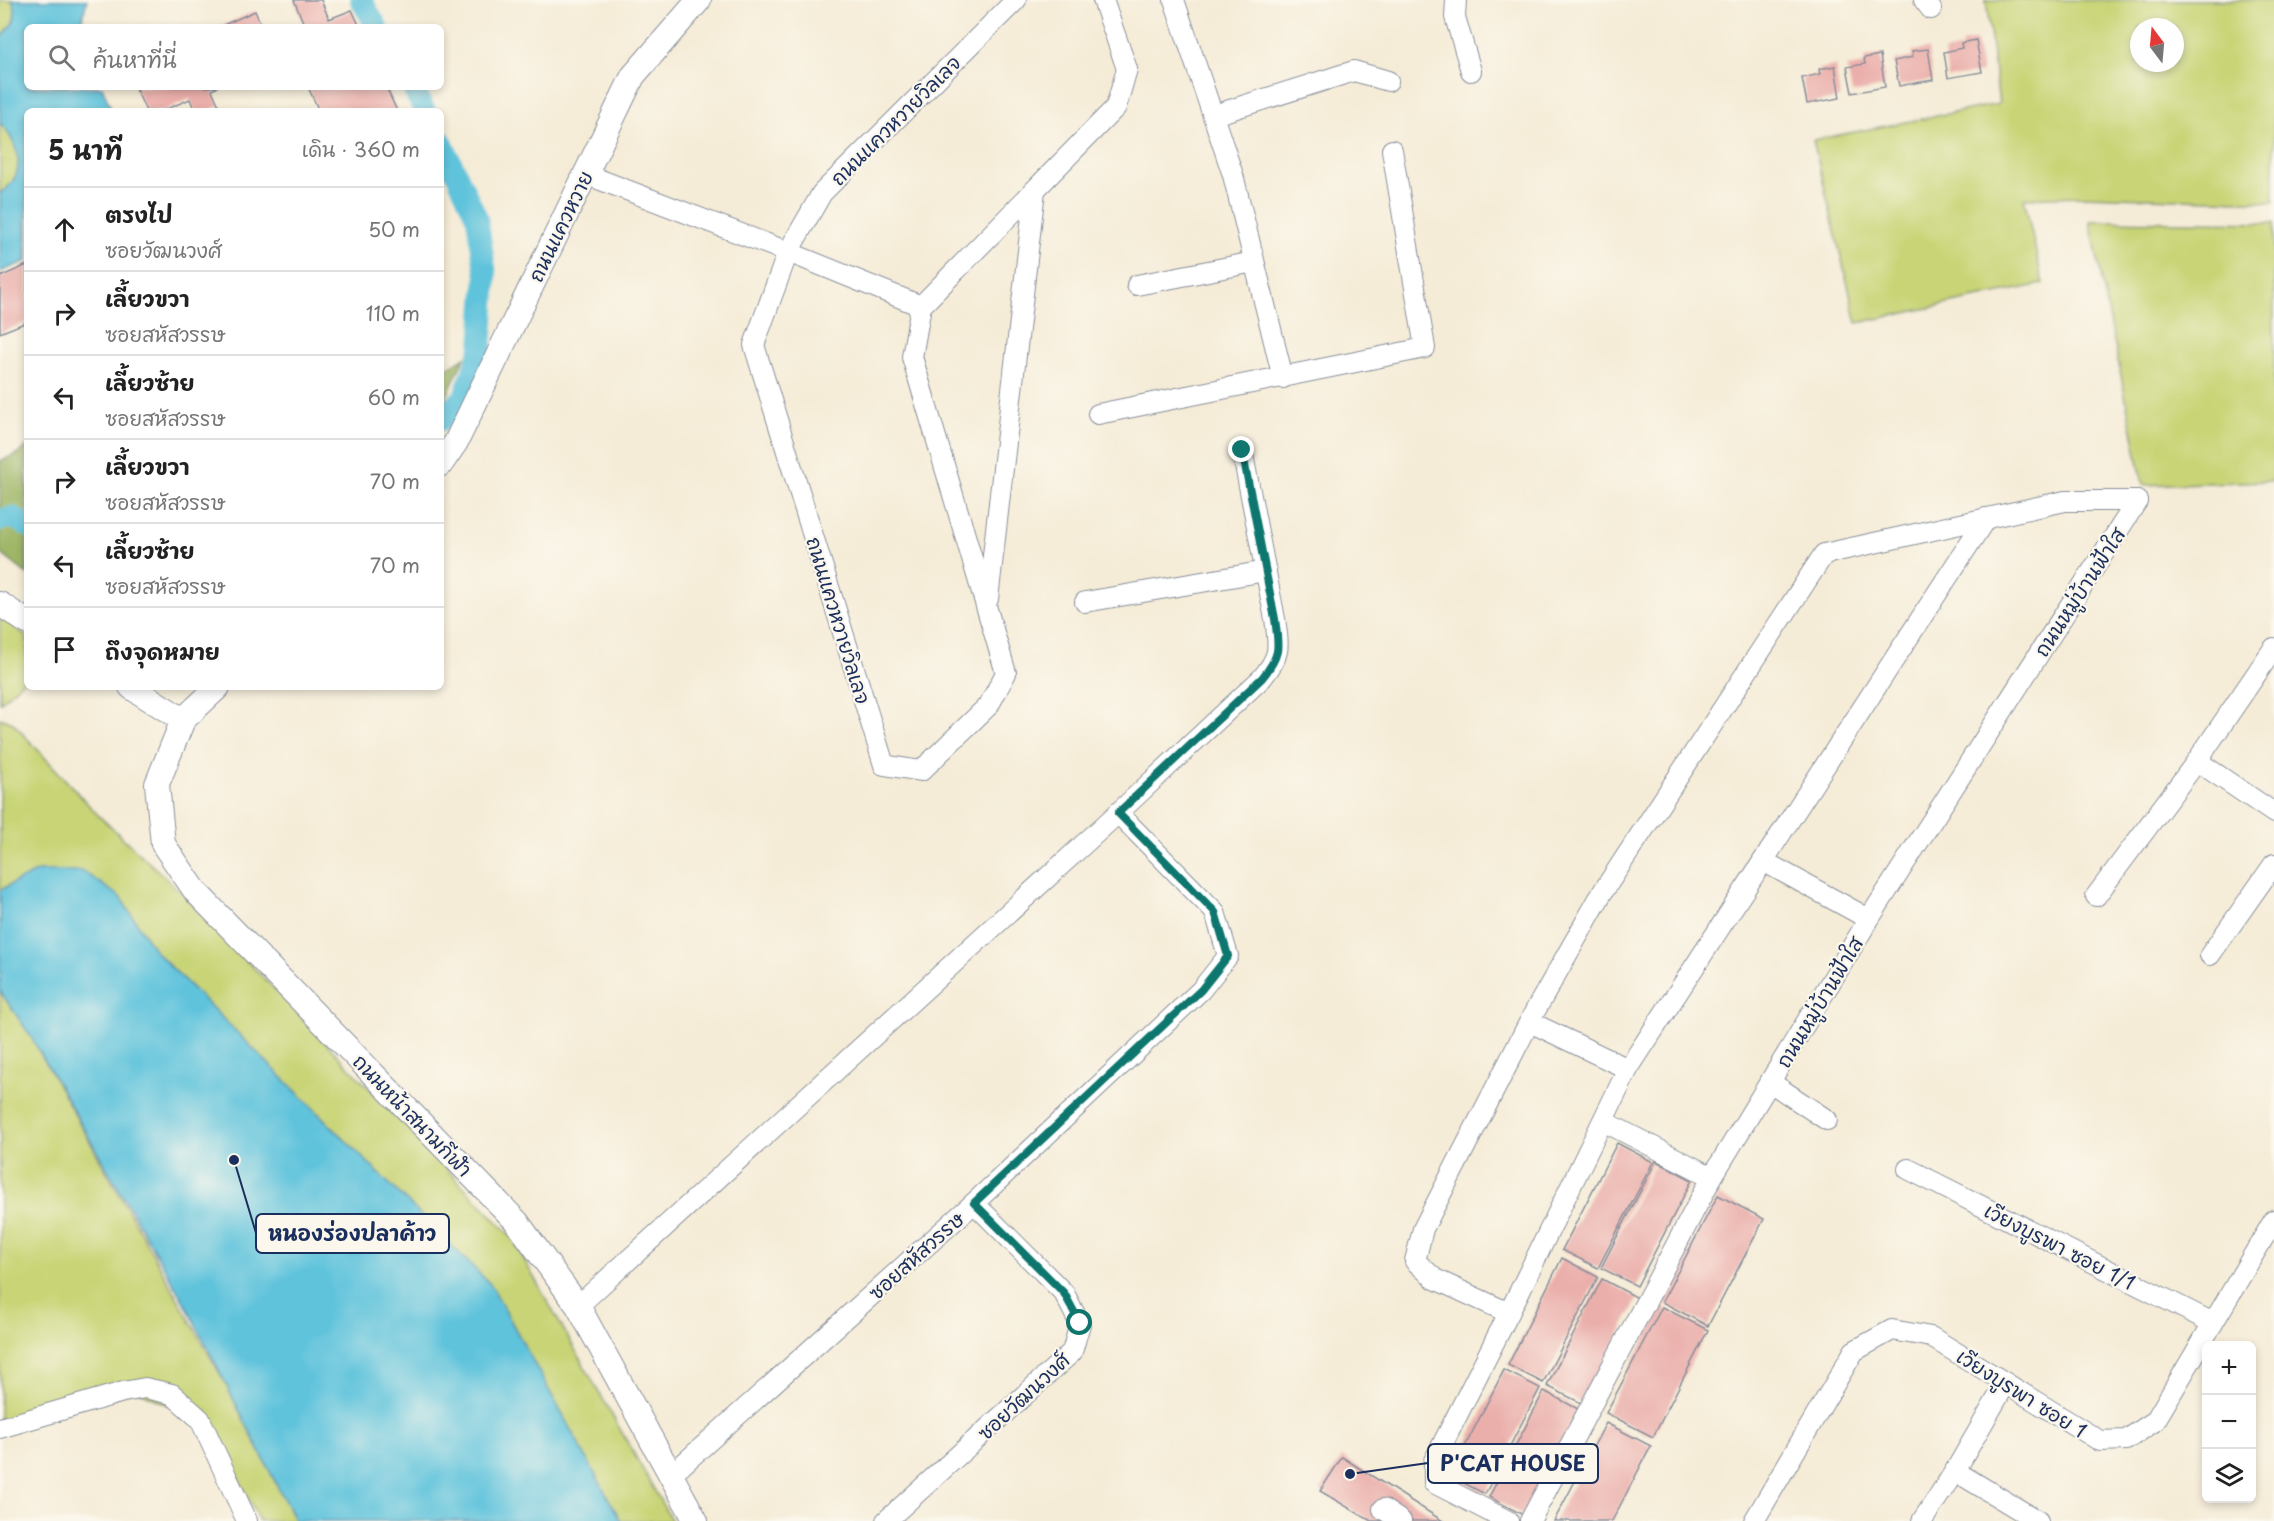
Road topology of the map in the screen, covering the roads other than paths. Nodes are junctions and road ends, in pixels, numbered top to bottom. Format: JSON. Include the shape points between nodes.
{"nodes":[{"id":1,"x":699,"y":0,"type":"edge"},
{"id":2,"x":1016,"y":0,"type":"edge"},
{"id":3,"x":1103,"y":0,"type":"edge"},
{"id":4,"x":1174,"y":0,"type":"edge"},
{"id":5,"x":1456,"y":0,"type":"edge"},
{"id":6,"x":1471,"y":71,"type":"dead end"},
{"id":7,"x":1388,"y":81,"type":"dead end"},
{"id":8,"x":1214,"y":115,"type":"junction"},
{"id":9,"x":1392,"y":150,"type":"dead end"},
{"id":10,"x":585,"y":174,"type":"junction"},
{"id":11,"x":1035,"y":190,"type":"junction"},
{"id":12,"x":788,"y":252,"type":"junction"},
{"id":13,"x":1254,"y":262,"type":"junction"},
{"id":14,"x":1137,"y":285,"type":"dead end"},
{"id":15,"x":921,"y":306,"type":"junction"},
{"id":16,"x":1283,"y":378,"type":"junction"},
{"id":17,"x":1098,"y":414,"type":"dead end"},
{"id":18,"x":1242,"y":450,"type":"dead end"},
{"id":19,"x":444,"y":460,"type":"edge"},
{"id":20,"x":1986,"y":518,"type":"junction"},
{"id":21,"x":1266,"y":571,"type":"junction"},
{"id":22,"x":1085,"y":602,"type":"dead end"},
{"id":23,"x":0,"y":604,"type":"edge"},
{"id":24,"x":987,"y":609,"type":"junction"},
{"id":25,"x":24,"y":620,"type":"edge"},
{"id":26,"x":2274,"y":648,"type":"edge"},
{"id":27,"x":136,"y":690,"type":"edge"},
{"id":28,"x":215,"y":690,"type":"edge"},
{"id":29,"x":183,"y":720,"type":"junction"},
{"id":30,"x":2197,"y":761,"type":"junction"},
{"id":31,"x":1118,"y":813,"type":"junction"},
{"id":32,"x":2274,"y":813,"type":"edge"},
{"id":33,"x":1763,"y":861,"type":"junction"},
{"id":34,"x":2274,"y":864,"type":"edge"},
{"id":35,"x":2096,"y":896,"type":"dead end"},
{"id":36,"x":1869,"y":919,"type":"junction"},
{"id":37,"x":2210,"y":955,"type":"dead end"},
{"id":38,"x":1530,"y":1022,"type":"junction"},
{"id":39,"x":1628,"y":1069,"type":"junction"},
{"id":40,"x":1770,"y":1082,"type":"junction"},
{"id":41,"x":1603,"y":1120,"type":"junction"},
{"id":42,"x":1827,"y":1120,"type":"dead end"},
{"id":43,"x":1908,"y":1169,"type":"dead end"},
{"id":44,"x":1712,"y":1177,"type":"junction"},
{"id":45,"x":974,"y":1203,"type":"junction"},
{"id":46,"x":2274,"y":1220,"type":"edge"},
{"id":47,"x":578,"y":1306,"type":"junction"},
{"id":48,"x":1509,"y":1313,"type":"junction"},
{"id":49,"x":2213,"y":1323,"type":"junction"},
{"id":50,"x":2006,"y":1383,"type":"junction"},
{"id":51,"x":0,"y":1428,"type":"edge"},
{"id":52,"x":1955,"y":1471,"type":"junction"},
{"id":53,"x":671,"y":1475,"type":"junction"},
{"id":54,"x":1383,"y":1509,"type":"dead end"},
{"id":55,"x":247,"y":1521,"type":"edge"},
{"id":56,"x":696,"y":1521,"type":"edge"},
{"id":57,"x":886,"y":1521,"type":"edge"},
{"id":58,"x":1401,"y":1521,"type":"edge"},
{"id":59,"x":1508,"y":1521,"type":"edge"},
{"id":60,"x":1530,"y":1521,"type":"edge"},
{"id":61,"x":1754,"y":1521,"type":"edge"},
{"id":62,"x":1923,"y":1521,"type":"edge"},
{"id":63,"x":2038,"y":1521,"type":"edge"}],
"edges":[{"from":1,"to":10,"type":"street","name":"ถนนแควหวาย","via":[[633,76]]},
{"from":2,"to":12,"type":"street","name":"ถนนแควหวายวิลเลจ","via":[[822,194]]},
{"from":3,"to":11,"type":"street","via":[[1127,69],[1116,107]]},
{"from":4,"to":8,"type":"street"},
{"from":5,"to":6,"type":"street","via":[[1455,17]]},
{"from":7,"to":8,"type":"street","via":[[1354,71]]},
{"from":8,"to":13,"type":"street"},
{"from":9,"to":16,"type":"street","via":[[1425,348]]},
{"from":10,"to":12,"type":"street"},
{"from":10,"to":19,"type":"street","name":"ถนนแควหวาย"},
{"from":11,"to":15,"type":"street"},
{"from":11,"to":24,"type":"street","name":"ถนนแควหวายวิลเลจ"},
{"from":12,"to":15,"type":"street"},
{"from":12,"to":24,"type":"street","name":"ถนนแควหวายวิลเลจ","via":[[754,345],[884,765],[921,771],[989,705],[1006,673]]},
{"from":13,"to":14,"type":"street"},
{"from":13,"to":16,"type":"street"},
{"from":15,"to":24,"type":"street","name":"ถนนแควหวายวิลเลจ","via":[[912,357]]},
{"from":16,"to":17,"type":"street"},
{"from":18,"to":21,"type":"street"},
{"from":20,"to":33,"type":"street"},
{"from":20,"to":36,"type":"street","name":"ถนนหมู่บ้านฟ้าใส","via":[[2065,501],[2137,501]]},
{"from":20,"to":38,"type":"street","via":[[1824,554],[1602,893]]},
{"from":21,"to":22,"type":"street"},
{"from":21,"to":31,"type":"street","via":[[1278,642],[1275,663]]},
{"from":23,"to":25,"type":"street"},
{"from":26,"to":30,"type":"street"},
{"from":27,"to":29,"type":"street"},
{"from":28,"to":29,"type":"street"},
{"from":29,"to":47,"type":"street","name":"ถนนหน้าสนามกีฬา","via":[[157,784],[163,844],[196,892],[517,1222]]},
{"from":30,"to":32,"type":"street"},
{"from":30,"to":35,"type":"street"},
{"from":31,"to":45,"type":"street","name":"ซอยสหัสวรรษ","via":[[1215,912],[1228,956],[1201,990]]},
{"from":31,"to":47,"type":"street"},
{"from":33,"to":36,"type":"street"},
{"from":33,"to":39,"type":"street"},
{"from":34,"to":37,"type":"street"},
{"from":36,"to":40,"type":"street","name":"ถนนหมู่บ้านฟ้าใส"},
{"from":38,"to":39,"type":"street"},
{"from":38,"to":48,"type":"street","via":[[1422,1229],[1415,1261],[1435,1279]]},
{"from":39,"to":41,"type":"street"},
{"from":40,"to":42,"type":"street"},
{"from":40,"to":44,"type":"street","name":"ถนนหมู่บ้านฟ้าใส"},
{"from":41,"to":44,"type":"street"},
{"from":41,"to":48,"type":"street"},
{"from":43,"to":49,"type":"street","name":"เวียงบูรพา ซอย 1/1"},
{"from":44,"to":60,"type":"street","name":"ถนนหมู่บ้านฟ้าใส"},
{"from":45,"to":53,"type":"street","name":"ซอยสหัสวรรษ"},
{"from":45,"to":57,"type":"street","name":"ซอยวัฒนวงศ์","via":[[1064,1293],[1080,1323],[1075,1342],[1072,1352]]},
{"from":46,"to":49,"type":"street","name":"เวียงบูรพา ซอย 1"},
{"from":47,"to":53,"type":"street","name":"ถนนหน้าสนามกีฬา"},
{"from":48,"to":59,"type":"street","via":[[1434,1461],[1434,1483]]},
{"from":49,"to":50,"type":"street","name":"เวียงบูรพา ซอย 1","via":[[2155,1421],[2126,1440],[2100,1441]]},
{"from":50,"to":52,"type":"street"},
{"from":50,"to":61,"type":"street","name":"เวียงบูรพา ซอย 1","via":[[1931,1337],[1892,1330],[1854,1351]]},
{"from":51,"to":55,"type":"street","via":[[123,1392],[145,1388],[172,1394],[200,1419]]},
{"from":52,"to":62,"type":"street"},
{"from":52,"to":63,"type":"street"},
{"from":53,"to":56,"type":"street","name":"ถนนหน้าสนามกีฬา"},
{"from":54,"to":58,"type":"street"}]}
